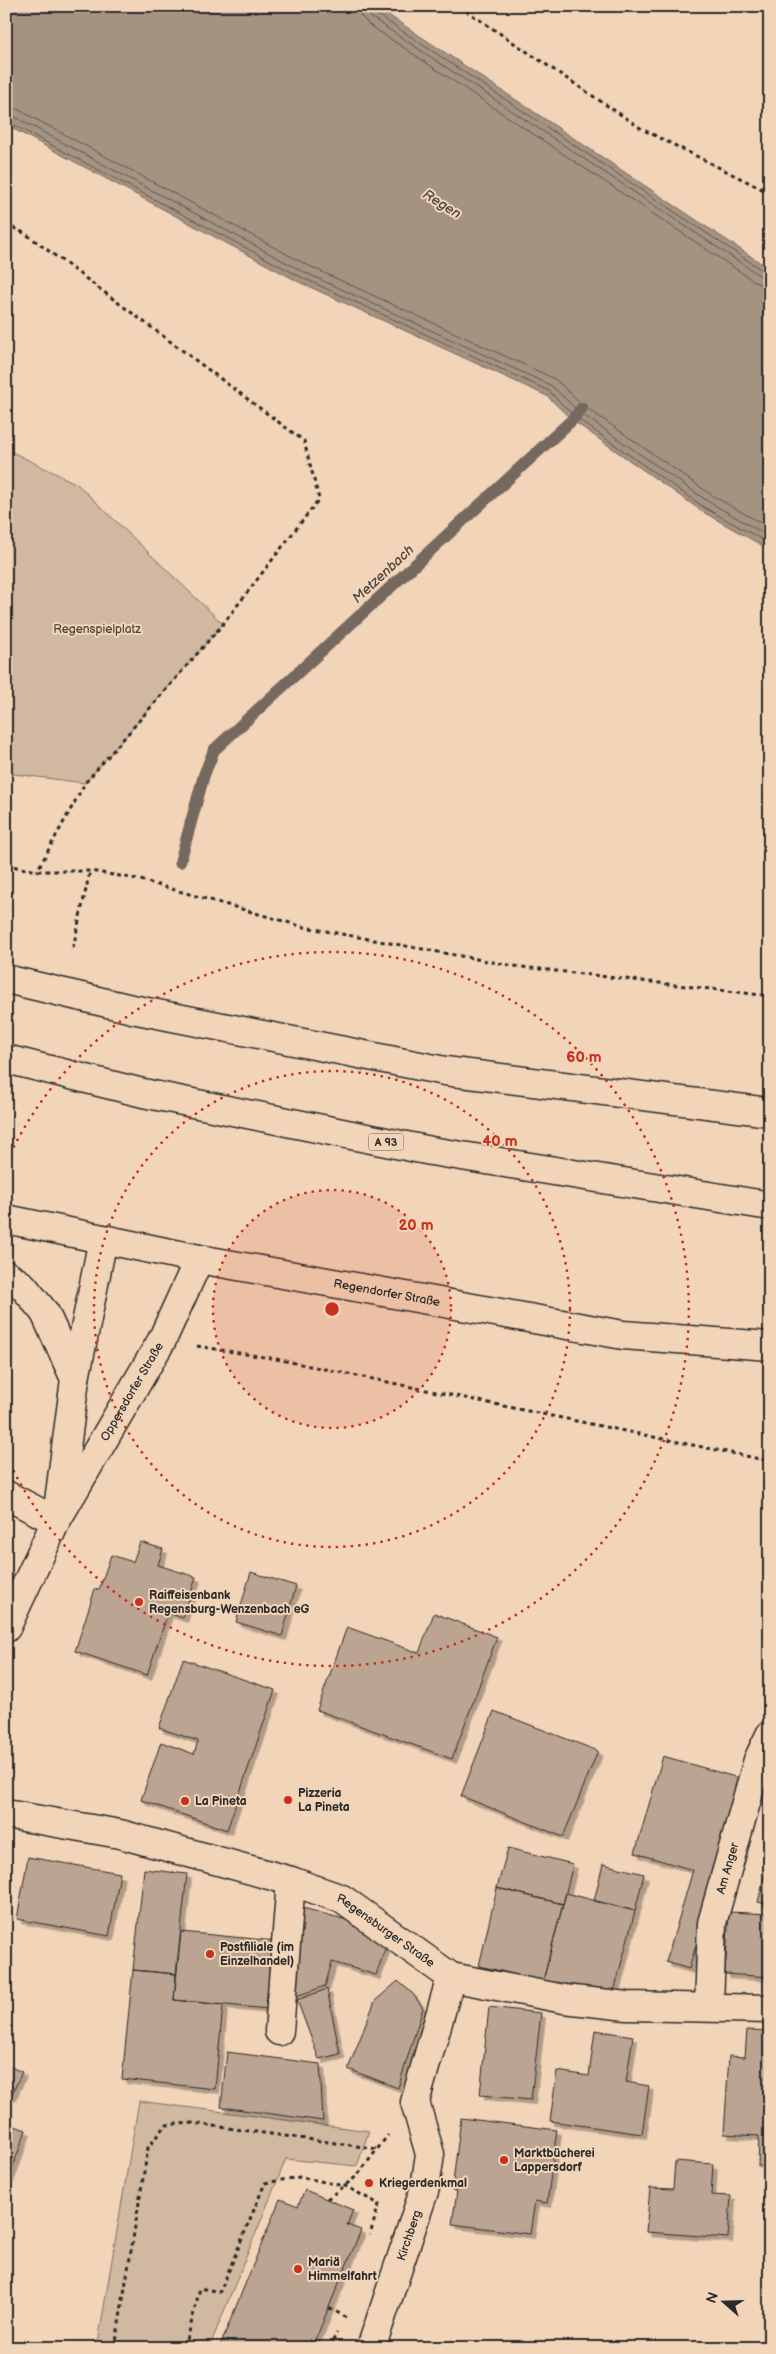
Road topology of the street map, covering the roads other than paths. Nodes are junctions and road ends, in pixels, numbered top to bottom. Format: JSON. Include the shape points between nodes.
{"nodes":[{"id":1,"x":6,"y":979,"type":"edge"},
{"id":2,"x":6,"y":1059,"type":"edge"},
{"id":3,"x":770,"y":1112,"type":"edge"},
{"id":4,"x":770,"y":1206,"type":"edge"},
{"id":5,"x":6,"y":1219,"type":"edge"},
{"id":6,"x":103,"y":1239,"type":"junction"},
{"id":7,"x":199,"y":1259,"type":"junction"},
{"id":8,"x":6,"y":1275,"type":"edge"},
{"id":9,"x":770,"y":1346,"type":"edge"},
{"id":10,"x":75,"y":1379,"type":"junction"},
{"id":11,"x":6,"y":1495,"type":"edge"},
{"id":12,"x":56,"y":1521,"type":"junction"},
{"id":13,"x":6,"y":1628,"type":"edge"},
{"id":14,"x":770,"y":1735,"type":"edge"},
{"id":15,"x":6,"y":1814,"type":"edge"},
{"id":16,"x":291,"y":1882,"type":"junction"},
{"id":17,"x":451,"y":1977,"type":"junction"},
{"id":18,"x":709,"y":2006,"type":"junction"},
{"id":19,"x":770,"y":2009,"type":"edge"},
{"id":20,"x":279,"y":2031,"type":"dead end"},
{"id":21,"x":371,"y":2348,"type":"edge"}],
"edges":[{"from":1,"to":3,"type":"main road","via":[[132,1009],[445,1070]]},
{"from":2,"to":4,"type":"main road","number":"A 93","via":[[143,1093],[431,1151]]},
{"from":5,"to":6,"type":"main road","name":"Regendorfer Straße"},
{"from":6,"to":7,"type":"main road","name":"Regendorfer Straße"},
{"from":6,"to":10,"type":"main road","name":"Oppersdorfer Straße"},
{"from":7,"to":9,"type":"main road","name":"Regendorfer Straße","via":[[623,1335]]},
{"from":7,"to":12,"type":"main road","name":"Oppersdorfer Straße","via":[[162,1340]]},
{"from":8,"to":10,"type":"main road","via":[[23,1286],[45,1314]]},
{"from":10,"to":12,"type":"main road","name":"Oppersdorfer Straße"},
{"from":11,"to":12,"type":"main road"},
{"from":12,"to":13,"type":"main road","name":"Oppersdorfer Straße"},
{"from":14,"to":18,"type":"main road","name":"Am Anger","via":[[758,1760],[712,1923]]},
{"from":15,"to":16,"type":"main road","name":"Regensburger Straße","via":[[120,1834]]},
{"from":16,"to":17,"type":"main road","name":"Regensburger Straße","via":[[342,1899]]},
{"from":16,"to":20,"type":"main road"},
{"from":17,"to":18,"type":"main road","name":"Regensburger Straße","via":[[564,1999],[627,2006]]},
{"from":17,"to":21,"type":"main road","name":"Kirchberg","via":[[415,2102],[430,2154],[425,2188]]},
{"from":18,"to":19,"type":"main road","name":"Regensburger Straße"}]}
